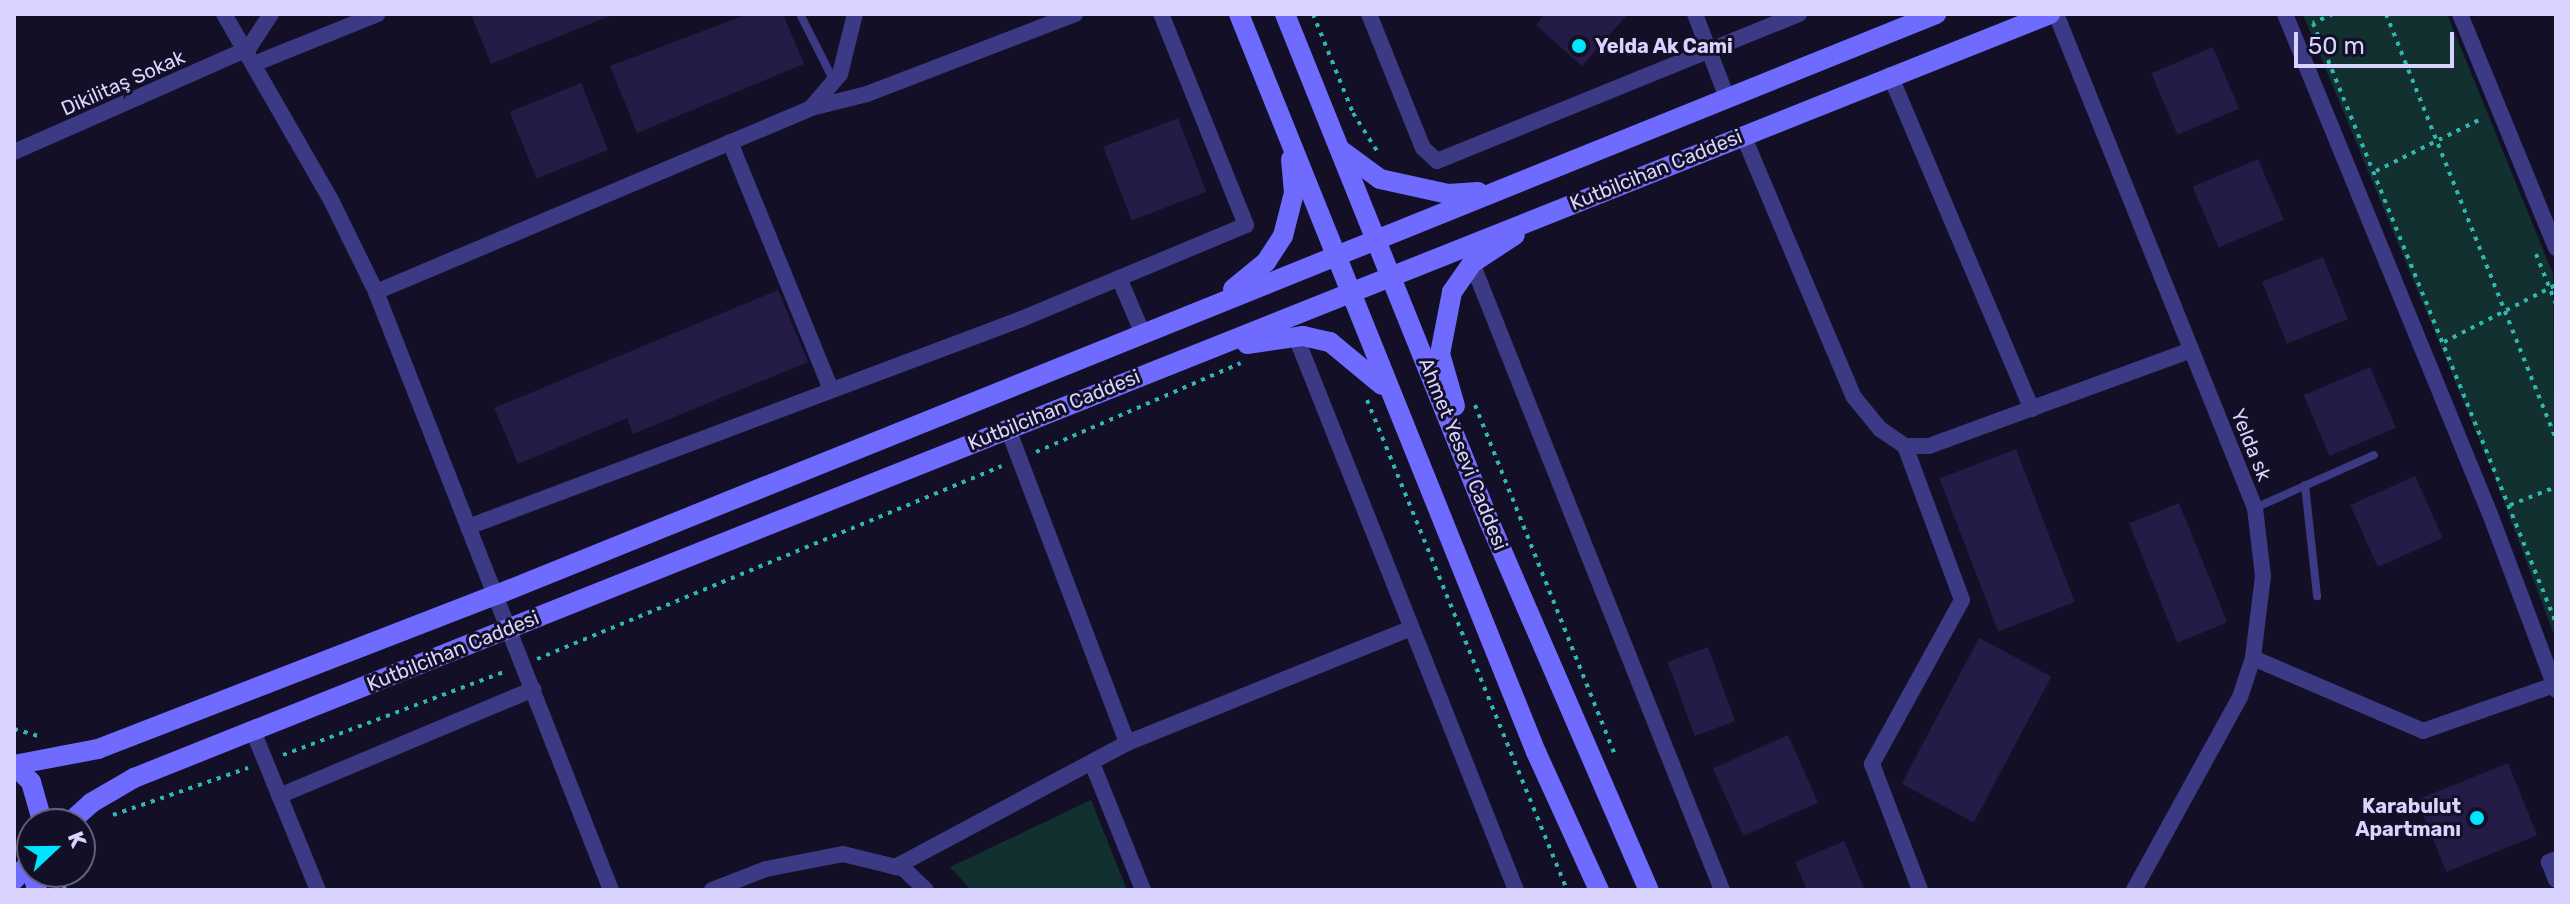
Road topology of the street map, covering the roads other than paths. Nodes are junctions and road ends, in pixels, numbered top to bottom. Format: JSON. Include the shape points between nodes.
{"nodes":[{"id":1,"x":224,"y":14,"type":"edge"},
{"id":2,"x":271,"y":14,"type":"edge"},
{"id":3,"x":378,"y":14,"type":"edge"},
{"id":4,"x":800,"y":14,"type":"edge"},
{"id":5,"x":855,"y":14,"type":"edge"},
{"id":6,"x":1075,"y":14,"type":"edge"},
{"id":7,"x":1161,"y":14,"type":"edge"},
{"id":8,"x":1239,"y":14,"type":"edge"},
{"id":9,"x":1285,"y":14,"type":"edge"},
{"id":10,"x":1369,"y":14,"type":"edge"},
{"id":11,"x":1695,"y":14,"type":"edge"},
{"id":12,"x":1799,"y":14,"type":"edge"},
{"id":13,"x":1936,"y":14,"type":"edge"},
{"id":14,"x":2053,"y":14,"type":"edge"},
{"id":15,"x":2285,"y":14,"type":"edge"},
{"id":16,"x":2460,"y":14,"type":"edge"},
{"id":17,"x":1709,"y":50,"type":"junction"},
{"id":18,"x":252,"y":56,"type":"junction"},
{"id":19,"x":1890,"y":75,"type":"junction"},
{"id":20,"x":834,"y":81,"type":"junction"},
{"id":21,"x":1727,"y":98,"type":"junction"},
{"id":22,"x":811,"y":108,"type":"junction"},
{"id":23,"x":1743,"y":135,"type":"junction"},
{"id":24,"x":1290,"y":140,"type":"junction"},
{"id":25,"x":730,"y":142,"type":"junction"},
{"id":26,"x":1336,"y":145,"type":"junction"},
{"id":27,"x":14,"y":152,"type":"edge"},
{"id":28,"x":1498,"y":190,"type":"junction"},
{"id":29,"x":1547,"y":213,"type":"junction"},
{"id":30,"x":1374,"y":240,"type":"junction"},
{"id":31,"x":2556,"y":248,"type":"edge"},
{"id":32,"x":1335,"y":256,"type":"junction"},
{"id":33,"x":1472,"y":263,"type":"junction"},
{"id":34,"x":1389,"y":275,"type":"junction"},
{"id":35,"x":1119,"y":278,"type":"junction"},
{"id":36,"x":376,"y":292,"type":"junction"},
{"id":37,"x":1349,"y":292,"type":"junction"},
{"id":38,"x":1199,"y":311,"type":"junction"},
{"id":39,"x":1143,"y":334,"type":"junction"},
{"id":40,"x":1296,"y":337,"type":"junction"},
{"id":41,"x":2191,"y":350,"type":"junction"},
{"id":42,"x":1181,"y":360,"type":"junction"},
{"id":43,"x":831,"y":389,"type":"junction"},
{"id":44,"x":1391,"y":393,"type":"junction"},
{"id":45,"x":2032,"y":409,"type":"junction"},
{"id":46,"x":1008,"y":429,"type":"junction"},
{"id":47,"x":1905,"y":446,"type":"junction"},
{"id":48,"x":2374,"y":455,"type":"dead end"},
{"id":49,"x":2305,"y":485,"type":"junction"},
{"id":50,"x":2255,"y":508,"type":"junction"},
{"id":51,"x":1489,"y":521,"type":"junction"},
{"id":52,"x":468,"y":527,"type":"junction"},
{"id":53,"x":496,"y":595,"type":"junction"},
{"id":54,"x":2317,"y":596,"type":"dead end"},
{"id":55,"x":509,"y":629,"type":"junction"},
{"id":56,"x":1409,"y":629,"type":"junction"},
{"id":57,"x":2253,"y":658,"type":"junction"},
{"id":58,"x":2555,"y":687,"type":"edge"},
{"id":59,"x":533,"y":689,"type":"junction"},
{"id":60,"x":253,"y":731,"type":"junction"},
{"id":61,"x":1127,"y":743,"type":"junction"},
{"id":62,"x":1092,"y":763,"type":"junction"},
{"id":63,"x":14,"y":765,"type":"edge"},
{"id":64,"x":279,"y":796,"type":"junction"},
{"id":65,"x":38,"y":808,"type":"edge"},
{"id":66,"x":88,"y":808,"type":"edge"},
{"id":67,"x":2556,"y":859,"type":"edge"},
{"id":68,"x":895,"y":867,"type":"junction"},
{"id":69,"x":2556,"y":880,"type":"edge"},
{"id":70,"x":318,"y":890,"type":"edge"},
{"id":71,"x":611,"y":890,"type":"edge"},
{"id":72,"x":712,"y":890,"type":"edge"},
{"id":73,"x":926,"y":890,"type":"edge"},
{"id":74,"x":1143,"y":890,"type":"edge"},
{"id":75,"x":1516,"y":890,"type":"edge"},
{"id":76,"x":1599,"y":890,"type":"edge"},
{"id":77,"x":1649,"y":890,"type":"edge"},
{"id":78,"x":1722,"y":890,"type":"edge"},
{"id":79,"x":1920,"y":890,"type":"edge"},
{"id":80,"x":2134,"y":890,"type":"edge"}],
"edges":[{"from":1,"to":18,"type":"street"},
{"from":2,"to":18,"type":"street"},
{"from":3,"to":18,"type":"street","name":"Dikilitaş Sokak"},
{"from":4,"to":20,"type":"lane"},
{"from":5,"to":20,"type":"street","via":[[853,39]]},
{"from":6,"to":22,"type":"street","via":[[867,94]]},
{"from":7,"to":35,"type":"street","via":[[1246,225]]},
{"from":8,"to":24,"type":"street"},
{"from":9,"to":26,"type":"street","name":"Ahmet Yesevi Caddesi"},
{"from":10,"to":17,"type":"street","via":[[1423,148],[1437,161]]},
{"from":11,"to":17,"type":"street"},
{"from":12,"to":17,"type":"street"},
{"from":13,"to":21,"type":"street","name":"Kutbilcihan Caddesi"},
{"from":14,"to":19,"type":"street","name":"Kutbilcihan Caddesi"},
{"from":14,"to":41,"type":"street","name":"Yelda sk"},
{"from":15,"to":58,"type":"street","via":[[2490,514]]},
{"from":16,"to":31,"type":"street"},
{"from":17,"to":21,"type":"street"},
{"from":18,"to":27,"type":"street","name":"Dikilitaş Sokak"},
{"from":18,"to":36,"type":"street"},
{"from":19,"to":23,"type":"street","name":"Kutbilcihan Caddesi"},
{"from":19,"to":45,"type":"street"},
{"from":20,"to":22,"type":"street"},
{"from":21,"to":28,"type":"street","name":"Kutbilcihan Caddesi"},
{"from":22,"to":25,"type":"street"},
{"from":23,"to":29,"type":"street","name":"Kutbilcihan Caddesi"},
{"from":23,"to":47,"type":"street","via":[[1853,396],[1880,429]]},
{"from":24,"to":32,"type":"street"},
{"from":24,"to":38,"type":"street","via":[[1294,193],[1283,236],[1251,278]]},
{"from":25,"to":36,"type":"street"},
{"from":25,"to":43,"type":"street"},
{"from":26,"to":28,"type":"street","via":[[1356,165],[1390,182],[1448,194]]},
{"from":26,"to":30,"type":"street","name":"Ahmet Yesevi Caddesi"},
{"from":28,"to":30,"type":"street","name":"Kutbilcihan Caddesi"},
{"from":29,"to":33,"type":"street"},
{"from":29,"to":34,"type":"street","name":"Kutbilcihan Caddesi"},
{"from":30,"to":32,"type":"street","name":"Kutbilcihan Caddesi"},
{"from":30,"to":34,"type":"street","name":"Ahmet Yesevi Caddesi"},
{"from":32,"to":37,"type":"street"},
{"from":32,"to":38,"type":"street","name":"Kutbilcihan Caddesi"},
{"from":33,"to":51,"type":"street","via":[[1452,292],[1440,354]]},
{"from":33,"to":78,"type":"street"},
{"from":34,"to":37,"type":"street","name":"Kutbilcihan Caddesi"},
{"from":34,"to":51,"type":"street","name":"Ahmet Yesevi Caddesi"},
{"from":35,"to":39,"type":"street"},
{"from":35,"to":43,"type":"street"},
{"from":36,"to":52,"type":"street"},
{"from":37,"to":42,"type":"street","name":"Kutbilcihan Caddesi"},
{"from":37,"to":44,"type":"street"},
{"from":38,"to":39,"type":"street","name":"Kutbilcihan Caddesi"},
{"from":39,"to":53,"type":"street","name":"Kutbilcihan Caddesi"},
{"from":40,"to":42,"type":"street"},
{"from":40,"to":44,"type":"street","via":[[1330,342],[1347,352]]},
{"from":40,"to":56,"type":"street"},
{"from":41,"to":45,"type":"street"},
{"from":41,"to":50,"type":"street","name":"Yelda sk"},
{"from":42,"to":46,"type":"street","name":"Kutbilcihan Caddesi"},
{"from":43,"to":52,"type":"street"},
{"from":44,"to":76,"type":"street","via":[[1536,752]]},
{"from":45,"to":47,"type":"street","via":[[1929,446]]},
{"from":46,"to":55,"type":"street","name":"Kutbilcihan Caddesi"},
{"from":46,"to":61,"type":"street"},
{"from":47,"to":79,"type":"street","via":[[1962,600],[1872,764]]},
{"from":48,"to":49,"type":"lane"},
{"from":49,"to":50,"type":"lane"},
{"from":49,"to":54,"type":"lane"},
{"from":50,"to":57,"type":"street","name":"Yelda sk","via":[[2263,576]]},
{"from":51,"to":77,"type":"street","name":"Ahmet Yesevi Caddesi"},
{"from":52,"to":53,"type":"street"},
{"from":53,"to":55,"type":"street"},
{"from":53,"to":63,"type":"street","name":"Kutbilcihan Caddesi","via":[[98,749]]},
{"from":55,"to":59,"type":"street"},
{"from":55,"to":60,"type":"street","name":"Kutbilcihan Caddesi"},
{"from":56,"to":61,"type":"street"},
{"from":56,"to":75,"type":"street"},
{"from":57,"to":58,"type":"street","via":[[2423,731]]},
{"from":57,"to":80,"type":"street","name":"Yelda sk","via":[[2240,697]]},
{"from":59,"to":64,"type":"street"},
{"from":59,"to":71,"type":"street"},
{"from":60,"to":64,"type":"street"},
{"from":60,"to":66,"type":"street","name":"Kutbilcihan Caddesi","via":[[114,788]]},
{"from":61,"to":62,"type":"street"},
{"from":62,"to":68,"type":"street"},
{"from":62,"to":74,"type":"street"},
{"from":63,"to":65,"type":"street","via":[[31,782]]},
{"from":64,"to":70,"type":"street"},
{"from":67,"to":69,"type":"street","via":[[2549,862]]},
{"from":68,"to":72,"type":"street","via":[[843,854],[766,869]]},
{"from":68,"to":73,"type":"street"}]}
